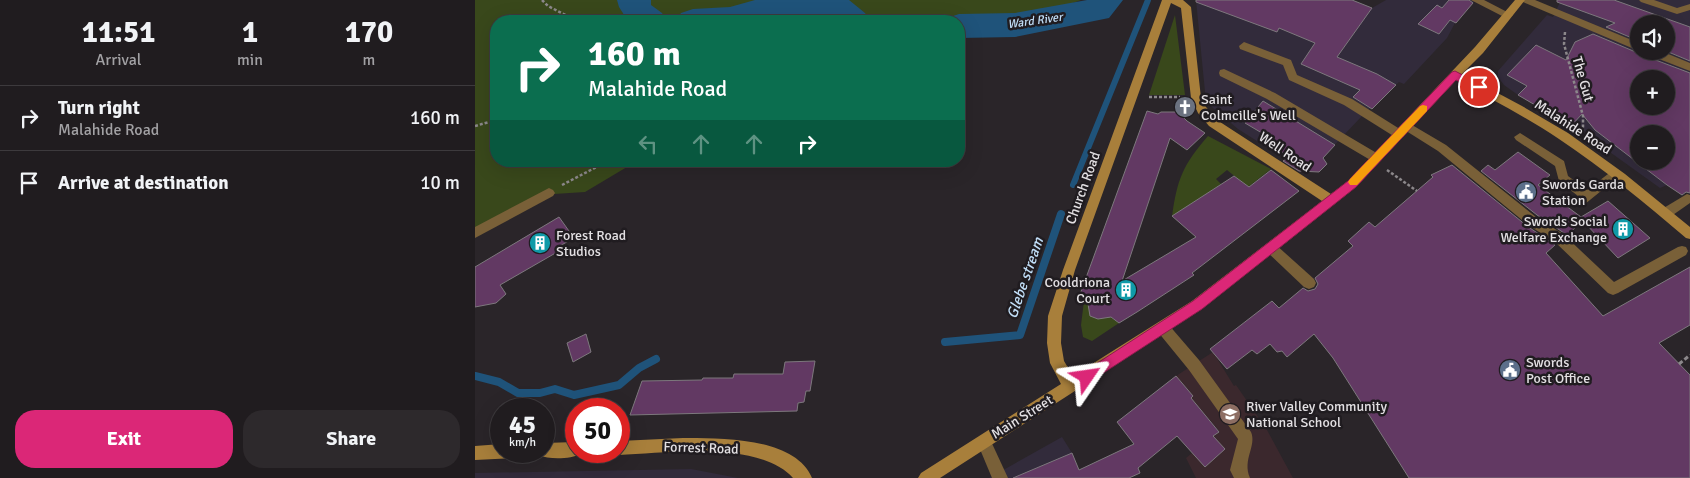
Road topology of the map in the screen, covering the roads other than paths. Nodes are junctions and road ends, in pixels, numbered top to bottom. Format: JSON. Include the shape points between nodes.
{"nodes":[{"id":1,"x":1169,"y":0,"type":"edge"},
{"id":2,"x":1476,"y":0,"type":"edge"},
{"id":3,"x":1520,"y":0,"type":"edge"},
{"id":4,"x":1526,"y":0,"type":"edge"},
{"id":5,"x":1644,"y":0,"type":"edge"},
{"id":6,"x":1690,"y":7,"type":"edge"},
{"id":7,"x":1508,"y":15,"type":"junction"},
{"id":8,"x":1630,"y":43,"type":"edge"},
{"id":9,"x":1244,"y":46,"type":"dead end"},
{"id":10,"x":1672,"y":60,"type":"edge"},
{"id":11,"x":1690,"y":67,"type":"edge"},
{"id":12,"x":1224,"y":73,"type":"dead end"},
{"id":13,"x":1455,"y":75,"type":"junction"},
{"id":14,"x":1403,"y":130,"type":"junction"},
{"id":15,"x":1520,"y":137,"type":"dead end"},
{"id":16,"x":1375,"y":160,"type":"junction"},
{"id":17,"x":1616,"y":174,"type":"junction"},
{"id":18,"x":549,"y":193,"type":"road end"},
{"id":19,"x":1687,"y":199,"type":"dead end"},
{"id":20,"x":1331,"y":201,"type":"junction"},
{"id":21,"x":1666,"y":213,"type":"junction"},
{"id":22,"x":475,"y":233,"type":"edge"},
{"id":23,"x":1690,"y":234,"type":"edge"},
{"id":24,"x":1271,"y":248,"type":"junction"},
{"id":25,"x":1682,"y":251,"type":"dead end"},
{"id":26,"x":1309,"y":283,"type":"dead end"},
{"id":27,"x":1163,"y":328,"type":"junction"},
{"id":28,"x":1071,"y":387,"type":"junction"},
{"id":29,"x":984,"y":442,"type":"junction"},
{"id":30,"x":630,"y":448,"type":"edge"},
{"id":31,"x":490,"y":452,"type":"edge"},
{"id":32,"x":475,"y":453,"type":"edge"},
{"id":33,"x":804,"y":478,"type":"edge"},
{"id":34,"x":926,"y":478,"type":"edge"},
{"id":35,"x":1000,"y":478,"type":"edge"},
{"id":36,"x":1242,"y":478,"type":"edge"}],
"edges":[{"from":1,"to":20,"type":"main road","name":"Well Road","via":[[1186,8],[1196,98],[1201,110],[1213,123]]},
{"from":1,"to":28,"type":"main road","name":"Church Road","via":[[1055,316],[1057,363]]},
{"from":2,"to":7,"type":"street"},
{"from":3,"to":7,"type":"main road","name":"Main Street"},
{"from":4,"to":8,"type":"street"},
{"from":5,"to":6,"type":"street","via":[[1677,11]]},
{"from":7,"to":13,"type":"main road","name":"Main Street"},
{"from":9,"to":14,"type":"street","via":[[1287,63],[1293,77]]},
{"from":10,"to":11,"type":"street"},
{"from":12,"to":16,"type":"street","via":[[1271,96]]},
{"from":13,"to":14,"type":"main road","name":"Main Street"},
{"from":13,"to":17,"type":"main road","name":"Malahide Road","via":[[1577,145]]},
{"from":14,"to":16,"type":"main road","name":"Main Street"},
{"from":14,"to":25,"type":"street","via":[[1442,148],[1532,221],[1559,238],[1613,290]]},
{"from":15,"to":17,"type":"street","via":[[1560,164],[1563,178],[1584,198]]},
{"from":16,"to":20,"type":"main road","name":"Main Street"},
{"from":17,"to":21,"type":"main road","name":"Malahide Road"},
{"from":18,"to":22,"type":"street"},
{"from":19,"to":21,"type":"street"},
{"from":20,"to":24,"type":"main road","name":"Main Street"},
{"from":21,"to":23,"type":"main road","name":"Malahide Road"},
{"from":24,"to":26,"type":"street"},
{"from":24,"to":27,"type":"main road","name":"Main Street"},
{"from":27,"to":28,"type":"main road","name":"Main Street"},
{"from":27,"to":36,"type":"street","via":[[1247,437],[1238,470]]},
{"from":28,"to":29,"type":"main road","name":"Main Street"},
{"from":29,"to":34,"type":"main road","name":"Main Street"},
{"from":29,"to":35,"type":"street"},
{"from":30,"to":33,"type":"main road","name":"Forrest Road","via":[[735,447],[769,454],[790,464]]},
{"from":31,"to":32,"type":"main road"}]}
